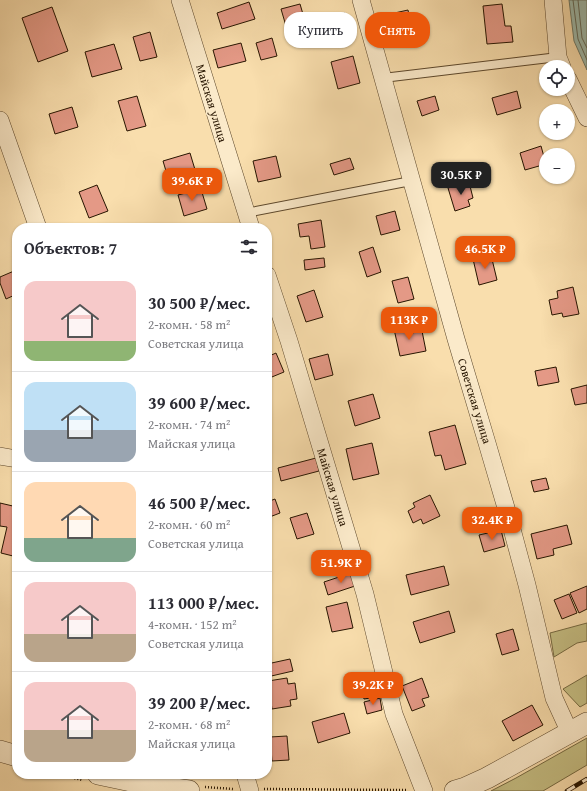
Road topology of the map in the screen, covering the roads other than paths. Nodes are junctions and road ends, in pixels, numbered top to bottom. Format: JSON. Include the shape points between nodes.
{"nodes":[{"id":1,"x":180,"y":0,"type":"edge"},
{"id":2,"x":361,"y":0,"type":"edge"},
{"id":3,"x":553,"y":0,"type":"edge"},
{"id":4,"x":560,"y":60,"type":"edge"},
{"id":5,"x":539,"y":64,"type":"edge"},
{"id":6,"x":383,"y":78,"type":"junction"},
{"id":7,"x":575,"y":93,"type":"edge"},
{"id":8,"x":587,"y":118,"type":"edge"},
{"id":9,"x":0,"y":120,"type":"edge"},
{"id":10,"x":411,"y":181,"type":"junction"},
{"id":11,"x":249,"y":221,"type":"edge"},
{"id":12,"x":36,"y":223,"type":"edge"},
{"id":13,"x":272,"y":291,"type":"edge"},
{"id":14,"x":0,"y":456,"type":"edge"},
{"id":15,"x":12,"y":458,"type":"edge"},
{"id":16,"x":578,"y":728,"type":"edge"},
{"id":17,"x":0,"y":751,"type":"edge"},
{"id":18,"x":12,"y":755,"type":"edge"},
{"id":19,"x":122,"y":779,"type":"edge"},
{"id":20,"x":194,"y":788,"type":"edge"},
{"id":21,"x":423,"y":790,"type":"edge"},
{"id":22,"x":455,"y":791,"type":"edge"}],
"edges":[{"from":1,"to":11,"type":"street","name":"Майская улица"},
{"from":2,"to":6,"type":"street","name":"Советская улица"},
{"from":3,"to":4,"type":"street"},
{"from":5,"to":6,"type":"lane"},
{"from":6,"to":10,"type":"street","name":"Советская улица"},
{"from":7,"to":8,"type":"street"},
{"from":9,"to":12,"type":"street"},
{"from":10,"to":11,"type":"lane"},
{"from":10,"to":16,"type":"street","name":"Советская улица","via":[[509,518],[554,698]]},
{"from":13,"to":21,"type":"street","name":"Майская улица","via":[[365,594],[394,714]]},
{"from":14,"to":15,"type":"street"},
{"from":16,"to":22,"type":"street","via":[[487,778]]},
{"from":17,"to":18,"type":"street"},
{"from":19,"to":20,"type":"street","via":[[160,787]]}]}
